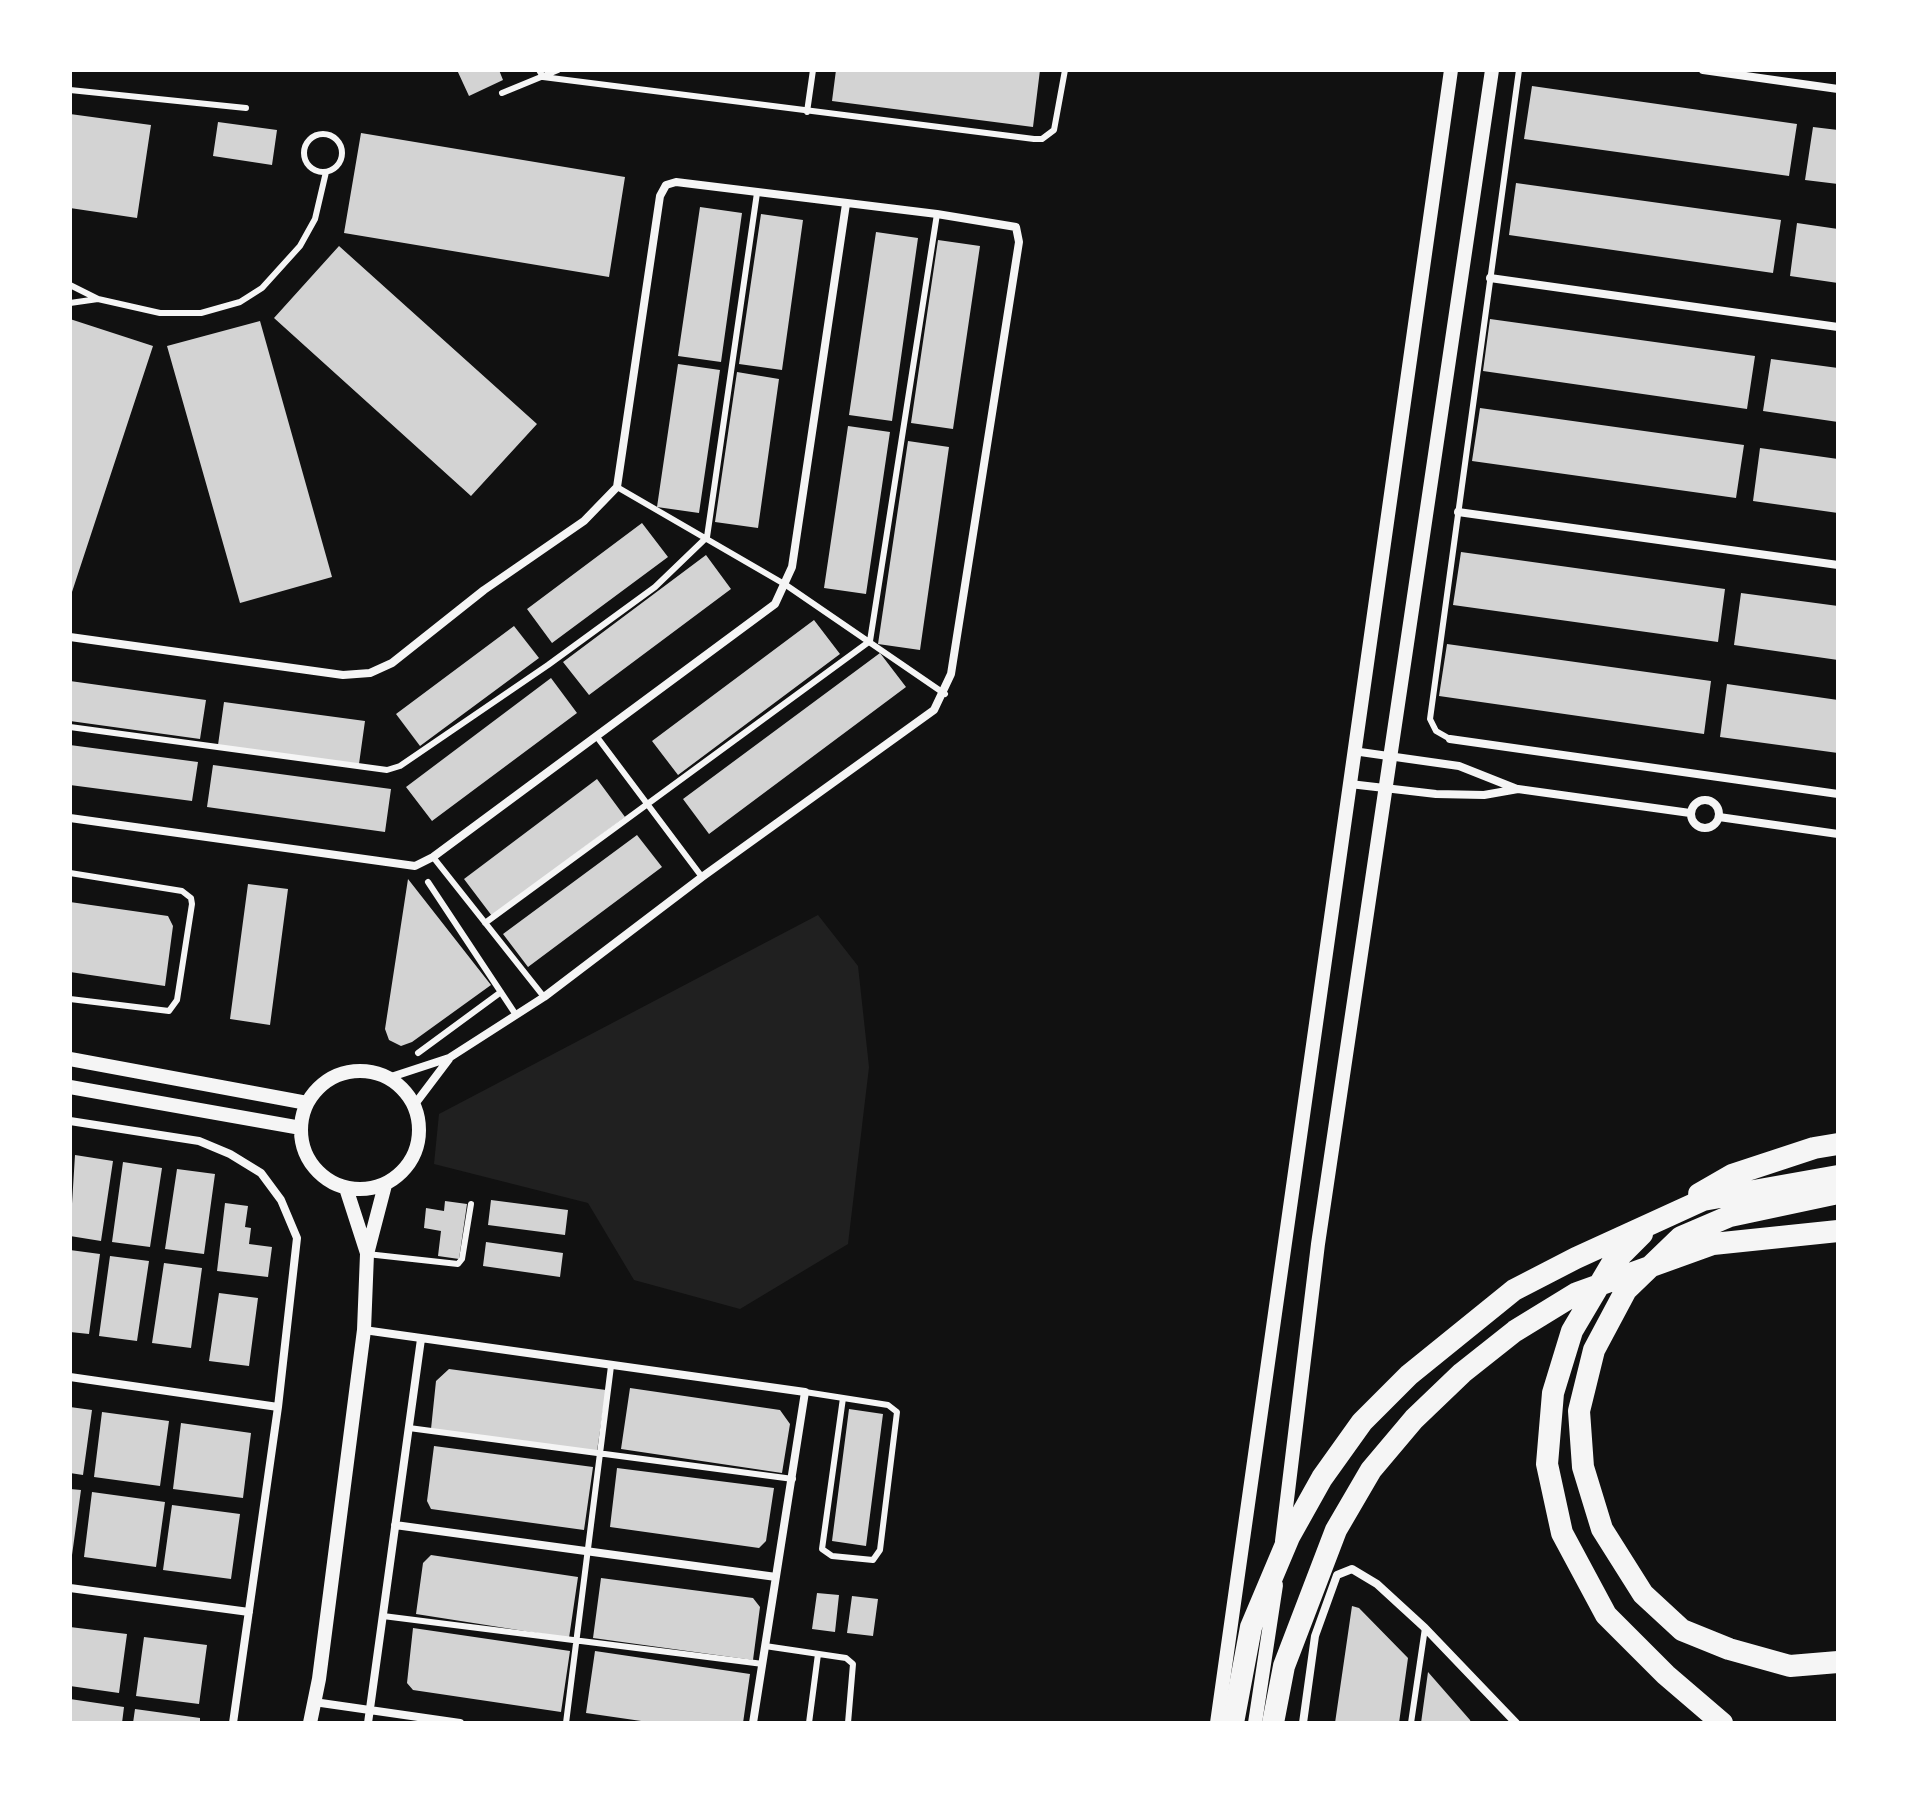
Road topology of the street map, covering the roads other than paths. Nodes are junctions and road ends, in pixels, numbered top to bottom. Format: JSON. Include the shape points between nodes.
{"nodes":[{"id":1,"x":558,"y":70,"type":"edge"},
{"id":2,"x":813,"y":70,"type":"edge"},
{"id":3,"x":1065,"y":70,"type":"edge"},
{"id":4,"x":1451,"y":70,"type":"edge"},
{"id":5,"x":1492,"y":70,"type":"edge"},
{"id":6,"x":1519,"y":70,"type":"edge"},
{"id":7,"x":1703,"y":70,"type":"edge"},
{"id":8,"x":541,"y":73,"type":"edge"},
{"id":9,"x":1838,"y":89,"type":"edge"},
{"id":10,"x":70,"y":90,"type":"edge"},
{"id":11,"x":502,"y":93,"type":"dead end"},
{"id":12,"x":246,"y":108,"type":"dead end"},
{"id":13,"x":807,"y":112,"type":"junction"},
{"id":14,"x":326,"y":172,"type":"junction"},
{"id":15,"x":757,"y":193,"type":"junction"},
{"id":16,"x":846,"y":204,"type":"junction"},
{"id":17,"x":937,"y":214,"type":"junction"},
{"id":18,"x":1490,"y":278,"type":"junction"},
{"id":19,"x":70,"y":285,"type":"edge"},
{"id":20,"x":98,"y":299,"type":"junction"},
{"id":21,"x":70,"y":303,"type":"edge"},
{"id":22,"x":1838,"y":327,"type":"edge"},
{"id":23,"x":617,"y":487,"type":"junction"},
{"id":24,"x":1458,"y":512,"type":"junction"},
{"id":25,"x":707,"y":537,"type":"junction"},
{"id":26,"x":1838,"y":565,"type":"edge"},
{"id":27,"x":786,"y":585,"type":"junction"},
{"id":28,"x":70,"y":637,"type":"edge"},
{"id":29,"x":870,"y":641,"type":"junction"},
{"id":30,"x":945,"y":694,"type":"junction"},
{"id":31,"x":70,"y":727,"type":"edge"},
{"id":32,"x":597,"y":737,"type":"junction"},
{"id":33,"x":1450,"y":739,"type":"joint"},
{"id":34,"x":1353,"y":751,"type":"junction"},
{"id":35,"x":1389,"y":755,"type":"junction"},
{"id":36,"x":1349,"y":783,"type":"junction"},
{"id":37,"x":1384,"y":788,"type":"junction"},
{"id":38,"x":1518,"y":789,"type":"junction"},
{"id":39,"x":1838,"y":794,"type":"edge"},
{"id":40,"x":647,"y":802,"type":"junction"},
{"id":41,"x":1690,"y":813,"type":"junction"},
{"id":42,"x":1719,"y":817,"type":"junction"},
{"id":43,"x":70,"y":818,"type":"edge"},
{"id":44,"x":1838,"y":834,"type":"edge"},
{"id":45,"x":433,"y":857,"type":"junction"},
{"id":46,"x":70,"y":873,"type":"edge"},
{"id":47,"x":702,"y":877,"type":"junction"},
{"id":48,"x":428,"y":882,"type":"dead end"},
{"id":49,"x":485,"y":923,"type":"junction"},
{"id":50,"x":501,"y":992,"type":"junction"},
{"id":51,"x":544,"y":997,"type":"junction"},
{"id":52,"x":70,"y":999,"type":"edge"},
{"id":53,"x":516,"y":1015,"type":"junction"},
{"id":54,"x":418,"y":1053,"type":"dead end"},
{"id":55,"x":449,"y":1058,"type":"junction"},
{"id":56,"x":70,"y":1059,"type":"edge"},
{"id":57,"x":388,"y":1078,"type":"junction"},
{"id":58,"x":70,"y":1087,"type":"edge"},
{"id":59,"x":307,"y":1103,"type":"junction"},
{"id":60,"x":415,"y":1104,"type":"junction"},
{"id":61,"x":70,"y":1121,"type":"edge"},
{"id":62,"x":301,"y":1128,"type":"junction"},
{"id":63,"x":1838,"y":1144,"type":"edge"},
{"id":64,"x":1838,"y":1176,"type":"edge"},
{"id":65,"x":385,"y":1185,"type":"junction"},
{"id":66,"x":346,"y":1188,"type":"junction"},
{"id":67,"x":1838,"y":1193,"type":"edge"},
{"id":68,"x":471,"y":1204,"type":"dead end"},
{"id":69,"x":1838,"y":1231,"type":"edge"},
{"id":70,"x":367,"y":1254,"type":"junction"},
{"id":71,"x":364,"y":1330,"type":"junction"},
{"id":72,"x":421,"y":1339,"type":"junction"},
{"id":73,"x":611,"y":1366,"type":"junction"},
{"id":74,"x":70,"y":1377,"type":"edge"},
{"id":75,"x":805,"y":1392,"type":"junction"},
{"id":76,"x":843,"y":1398,"type":"junction"},
{"id":77,"x":278,"y":1407,"type":"junction"},
{"id":78,"x":409,"y":1428,"type":"junction"},
{"id":79,"x":600,"y":1453,"type":"junction"},
{"id":80,"x":793,"y":1479,"type":"junction"},
{"id":81,"x":395,"y":1525,"type":"junction"},
{"id":82,"x":588,"y":1551,"type":"junction"},
{"id":83,"x":776,"y":1577,"type":"junction"},
{"id":84,"x":70,"y":1588,"type":"edge"},
{"id":85,"x":249,"y":1612,"type":"junction"},
{"id":86,"x":383,"y":1616,"type":"junction"},
{"id":87,"x":1425,"y":1628,"type":"junction"},
{"id":88,"x":577,"y":1641,"type":"junction"},
{"id":89,"x":765,"y":1646,"type":"junction"},
{"id":90,"x":818,"y":1654,"type":"junction"},
{"id":91,"x":1838,"y":1662,"type":"edge"},
{"id":92,"x":763,"y":1664,"type":"junction"},
{"id":93,"x":314,"y":1702,"type":"junction"},
{"id":94,"x":370,"y":1710,"type":"junction"},
{"id":95,"x":1513,"y":1722,"type":"edge"},
{"id":96,"x":233,"y":1723,"type":"edge"},
{"id":97,"x":310,"y":1723,"type":"edge"},
{"id":98,"x":368,"y":1723,"type":"edge"},
{"id":99,"x":460,"y":1723,"type":"edge"},
{"id":100,"x":566,"y":1723,"type":"edge"},
{"id":101,"x":753,"y":1723,"type":"edge"},
{"id":102,"x":809,"y":1723,"type":"edge"},
{"id":103,"x":848,"y":1723,"type":"edge"},
{"id":104,"x":1217,"y":1723,"type":"edge"},
{"id":105,"x":1233,"y":1723,"type":"edge"},
{"id":106,"x":1255,"y":1723,"type":"edge"},
{"id":107,"x":1273,"y":1723,"type":"edge"},
{"id":108,"x":1303,"y":1723,"type":"edge"},
{"id":109,"x":1411,"y":1723,"type":"edge"},
{"id":110,"x":1722,"y":1723,"type":"edge"}],
"edges":[{"from":1,"to":8,"type":"lane"},
{"from":2,"to":13,"type":"lane"},
{"from":3,"to":13,"type":"lane","via":[[1054,130],[1042,139]]},
{"from":4,"to":34,"type":"street"},
{"from":5,"to":35,"type":"street"},
{"from":6,"to":18,"type":"lane"},
{"from":7,"to":9,"type":"street"},
{"from":8,"to":11,"type":"lane"},
{"from":8,"to":13,"type":"lane"},
{"from":10,"to":12,"type":"lane"},
{"from":14,"to":14,"type":"lane","via":[[312,169],[304,157],[306,142],[319,134],[333,136],[341,149],[339,163]]},
{"from":14,"to":20,"type":"lane","via":[[315,219],[300,246],[262,288],[240,302],[201,313],[160,313]]},
{"from":15,"to":16,"type":"street"},
{"from":15,"to":23,"type":"street","via":[[676,182],[666,185],[660,196]]},
{"from":15,"to":25,"type":"lane"},
{"from":16,"to":17,"type":"street"},
{"from":16,"to":27,"type":"street"},
{"from":17,"to":29,"type":"lane"},
{"from":17,"to":30,"type":"street","via":[[1016,227],[1019,242]]},
{"from":18,"to":22,"type":"street"},
{"from":18,"to":24,"type":"lane"},
{"from":19,"to":20,"type":"lane"},
{"from":20,"to":21,"type":"lane"},
{"from":23,"to":25,"type":"lane"},
{"from":23,"to":28,"type":"street","via":[[584,521],[392,663],[370,673],[343,675]]},
{"from":24,"to":26,"type":"street"},
{"from":24,"to":33,"type":"lane","via":[[1430,719],[1436,731]]},
{"from":25,"to":27,"type":"lane"},
{"from":25,"to":31,"type":"lane","via":[[655,587],[596,630],[387,770]]},
{"from":27,"to":29,"type":"lane"},
{"from":27,"to":32,"type":"street","via":[[775,604]]},
{"from":29,"to":30,"type":"lane"},
{"from":29,"to":40,"type":"lane"},
{"from":30,"to":47,"type":"street","via":[[934,710]]},
{"from":32,"to":40,"type":"lane"},
{"from":32,"to":45,"type":"street"},
{"from":33,"to":39,"type":"street"},
{"from":34,"to":35,"type":"street"},
{"from":34,"to":36,"type":"street"},
{"from":35,"to":37,"type":"street"},
{"from":35,"to":38,"type":"street","via":[[1459,766]]},
{"from":36,"to":37,"type":"street"},
{"from":36,"to":104,"type":"street"},
{"from":37,"to":38,"type":"street","via":[[1484,795]]},
{"from":37,"to":106,"type":"street"},
{"from":38,"to":41,"type":"street"},
{"from":40,"to":47,"type":"lane"},
{"from":40,"to":49,"type":"lane"},
{"from":41,"to":42,"type":"street","via":[[1692,822],[1705,829]]},
{"from":41,"to":42,"type":"street","via":[[1694,804],[1707,800],[1718,808]]},
{"from":42,"to":44,"type":"street"},
{"from":43,"to":45,"type":"street","via":[[400,866]]},
{"from":45,"to":49,"type":"lane"},
{"from":46,"to":52,"type":"lane","via":[[182,891],[192,904],[177,1000],[169,1011]]},
{"from":47,"to":51,"type":"street"},
{"from":48,"to":50,"type":"lane"},
{"from":49,"to":51,"type":"lane"},
{"from":50,"to":53,"type":"lane"},
{"from":50,"to":54,"type":"lane"},
{"from":51,"to":53,"type":"street"},
{"from":53,"to":55,"type":"street"},
{"from":55,"to":57,"type":"street"},
{"from":55,"to":60,"type":"street"},
{"from":56,"to":59,"type":"street"},
{"from":57,"to":59,"type":"street","via":[[371,1072],[334,1077]]},
{"from":57,"to":60,"type":"street"},
{"from":58,"to":62,"type":"street"},
{"from":59,"to":62,"type":"street"},
{"from":60,"to":65,"type":"street","via":[[420,1123],[413,1159]]},
{"from":61,"to":77,"type":"street","via":[[199,1141],[261,1173],[281,1200],[297,1238]]},
{"from":62,"to":66,"type":"street","via":[[303,1148],[313,1166]]},
{"from":63,"to":110,"type":"highway","via":[[1732,1175],[1666,1211],[1611,1265],[1572,1331],[1553,1393],[1547,1464],[1562,1533],[1606,1615]]},
{"from":64,"to":105,"type":"highway","via":[[1703,1200],[1576,1258],[1514,1290],[1409,1375],[1362,1422],[1289,1537],[1251,1627]]},
{"from":65,"to":66,"type":"street"},
{"from":65,"to":70,"type":"street"},
{"from":66,"to":70,"type":"street"},
{"from":67,"to":91,"type":"highway","via":[[1730,1216],[1681,1237],[1626,1290],[1594,1350],[1579,1411],[1583,1467],[1602,1529],[1643,1594],[1682,1630],[1729,1649],[1790,1666]]},
{"from":68,"to":70,"type":"lane","via":[[458,1264]]},
{"from":69,"to":107,"type":"highway","via":[[1713,1244],[1577,1293],[1515,1331],[1462,1373],[1371,1470],[1336,1530],[1284,1666]]},
{"from":70,"to":71,"type":"street"},
{"from":71,"to":72,"type":"street"},
{"from":71,"to":93,"type":"street"},
{"from":72,"to":73,"type":"street"},
{"from":72,"to":78,"type":"street"},
{"from":73,"to":75,"type":"street"},
{"from":73,"to":79,"type":"lane"},
{"from":74,"to":77,"type":"street"},
{"from":75,"to":76,"type":"lane"},
{"from":75,"to":80,"type":"street"},
{"from":76,"to":76,"type":"lane","via":[[822,1549],[832,1556],[873,1560],[880,1550],[897,1412],[888,1405]]},
{"from":77,"to":85,"type":"street"},
{"from":78,"to":79,"type":"lane"},
{"from":78,"to":81,"type":"street"},
{"from":79,"to":80,"type":"lane"},
{"from":79,"to":82,"type":"lane"},
{"from":80,"to":83,"type":"street"},
{"from":81,"to":82,"type":"street"},
{"from":81,"to":86,"type":"street"},
{"from":82,"to":83,"type":"street"},
{"from":82,"to":88,"type":"lane"},
{"from":83,"to":89,"type":"street"},
{"from":84,"to":85,"type":"street"},
{"from":85,"to":96,"type":"street"},
{"from":86,"to":88,"type":"lane"},
{"from":86,"to":94,"type":"street"},
{"from":87,"to":95,"type":"street"},
{"from":87,"to":108,"type":"street","via":[[1377,1584],[1352,1569],[1337,1575],[1315,1636]]},
{"from":87,"to":109,"type":"lane"},
{"from":88,"to":92,"type":"lane"},
{"from":88,"to":100,"type":"lane"},
{"from":89,"to":90,"type":"lane"},
{"from":89,"to":92,"type":"street"},
{"from":90,"to":102,"type":"lane"},
{"from":90,"to":103,"type":"lane","via":[[853,1664]]},
{"from":92,"to":101,"type":"street"},
{"from":93,"to":94,"type":"street"},
{"from":93,"to":97,"type":"street"},
{"from":94,"to":98,"type":"street"},
{"from":94,"to":99,"type":"street"}]}
